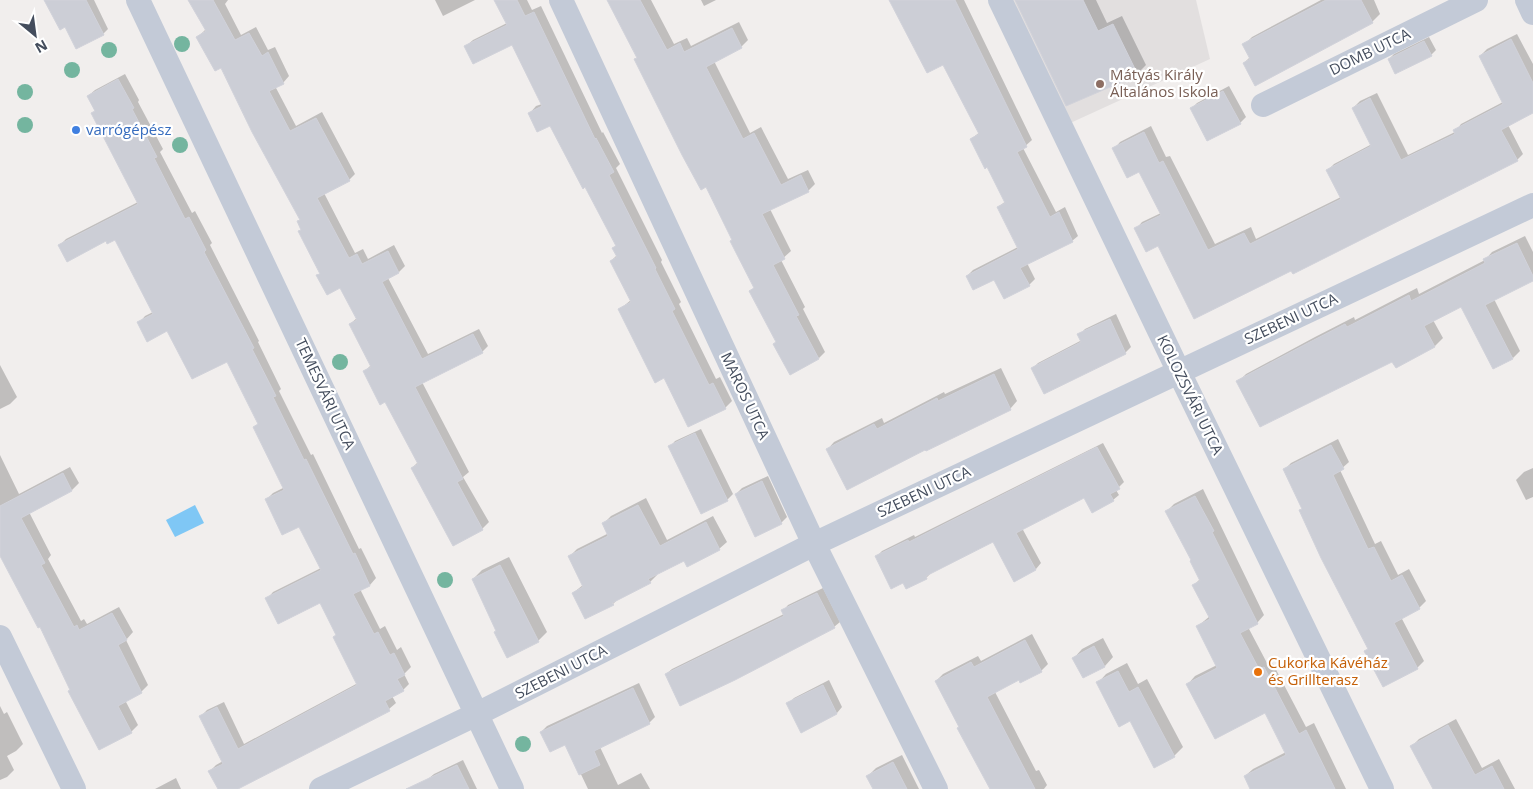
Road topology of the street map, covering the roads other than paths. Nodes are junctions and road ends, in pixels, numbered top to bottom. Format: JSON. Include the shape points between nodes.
{"nodes":[{"id":1,"x":138,"y":0,"type":"edge"},
{"id":2,"x":561,"y":0,"type":"edge"},
{"id":3,"x":1000,"y":0,"type":"edge"},
{"id":4,"x":1476,"y":0,"type":"edge"},
{"id":5,"x":1527,"y":0,"type":"edge"},
{"id":6,"x":1533,"y":13,"type":"edge"},
{"id":7,"x":1263,"y":105,"type":"dead end"},
{"id":8,"x":1533,"y":205,"type":"edge"},
{"id":9,"x":1179,"y":372,"type":"junction"},
{"id":10,"x":814,"y":544,"type":"junction"},
{"id":11,"x":0,"y":638,"type":"edge"},
{"id":12,"x":477,"y":714,"type":"junction"},
{"id":13,"x":74,"y":789,"type":"edge"},
{"id":14,"x":320,"y":789,"type":"edge"},
{"id":15,"x":512,"y":789,"type":"edge"},
{"id":16,"x":936,"y":789,"type":"edge"},
{"id":17,"x":1382,"y":789,"type":"edge"}],
"edges":[{"from":1,"to":12,"type":"street","name":"TEMESVÁRI UTCA"},
{"from":2,"to":10,"type":"street","name":"MAROS UTCA"},
{"from":3,"to":9,"type":"street","name":"KOLOZSVÁRI UTCA"},
{"from":4,"to":7,"type":"street","name":"DOMB UTCA"},
{"from":5,"to":6,"type":"street"},
{"from":8,"to":9,"type":"street","name":"SZEBENI UTCA"},
{"from":9,"to":10,"type":"street","name":"SZEBENI UTCA"},
{"from":9,"to":17,"type":"street","name":"KOLOZSVÁRI UTCA"},
{"from":10,"to":12,"type":"street","name":"SZEBENI UTCA"},
{"from":10,"to":16,"type":"street","name":"MAROS UTCA"},
{"from":11,"to":13,"type":"street"},
{"from":12,"to":14,"type":"street","name":"SZEBENI UTCA"},
{"from":12,"to":15,"type":"street","name":"TEMESVÁRI UTCA"}]}
